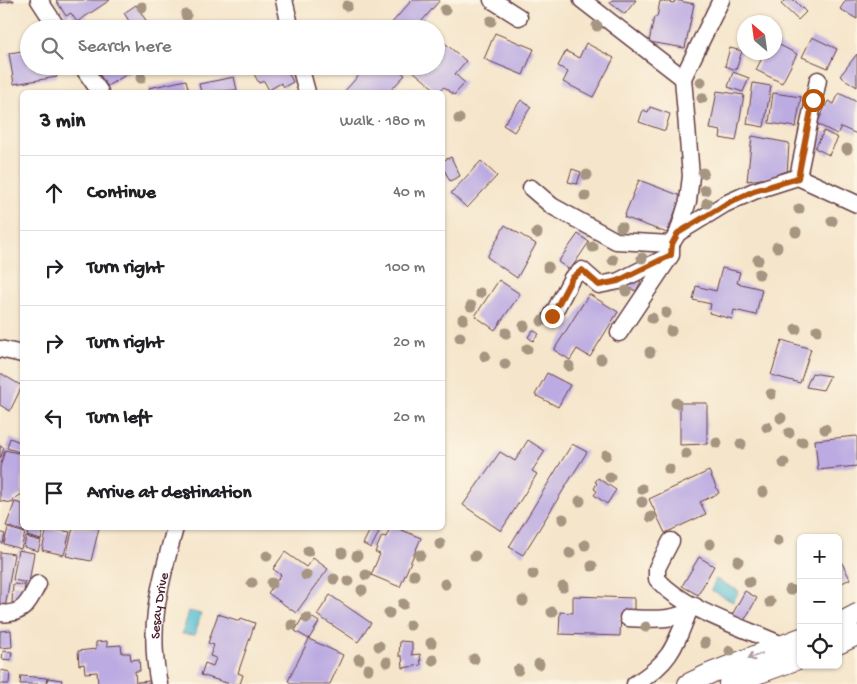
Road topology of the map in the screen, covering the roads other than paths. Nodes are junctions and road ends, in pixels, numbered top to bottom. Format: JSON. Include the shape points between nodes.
{"nodes":[{"id":1,"x":38,"y":0,"type":"edge"},
{"id":2,"x":284,"y":0,"type":"edge"},
{"id":3,"x":492,"y":0,"type":"edge"},
{"id":4,"x":582,"y":0,"type":"edge"},
{"id":5,"x":721,"y":0,"type":"edge"},
{"id":6,"x":519,"y":17,"type":"dead end"},
{"id":7,"x":52,"y":20,"type":"edge"},
{"id":8,"x":289,"y":20,"type":"edge"},
{"id":9,"x":88,"y":75,"type":"edge"},
{"id":10,"x":302,"y":75,"type":"edge"},
{"id":11,"x":683,"y":78,"type":"junction"},
{"id":12,"x":818,"y":80,"type":"dead end"},
{"id":13,"x":99,"y":90,"type":"edge"},
{"id":14,"x":306,"y":90,"type":"edge"},
{"id":15,"x":798,"y":178,"type":"junction"},
{"id":16,"x":531,"y":188,"type":"dead end"},
{"id":17,"x":857,"y":204,"type":"edge"},
{"id":18,"x":673,"y":244,"type":"junction"},
{"id":19,"x":552,"y":316,"type":"dead end"},
{"id":20,"x":619,"y":333,"type":"dead end"},
{"id":21,"x":0,"y":350,"type":"edge"},
{"id":22,"x":20,"y":354,"type":"edge"},
{"id":23,"x":174,"y":530,"type":"edge"},
{"id":24,"x":671,"y":541,"type":"dead end"},
{"id":25,"x":38,"y":584,"type":"dead end"},
{"id":26,"x":692,"y":609,"type":"junction"},
{"id":27,"x":0,"y":613,"type":"edge"},
{"id":28,"x":857,"y":614,"type":"edge"},
{"id":29,"x":628,"y":618,"type":"dead end"},
{"id":30,"x":842,"y":622,"type":"edge"},
{"id":31,"x":857,"y":635,"type":"edge"},
{"id":32,"x":792,"y":642,"type":"edge"},
{"id":33,"x":842,"y":642,"type":"edge"},
{"id":34,"x":797,"y":659,"type":"edge"},
{"id":35,"x":158,"y":684,"type":"edge"},
{"id":36,"x":635,"y":684,"type":"edge"},
{"id":37,"x":688,"y":684,"type":"edge"},
{"id":38,"x":729,"y":684,"type":"edge"}],
"edges":[{"from":1,"to":7,"type":"street"},
{"from":2,"to":8,"type":"street"},
{"from":3,"to":6,"type":"street"},
{"from":4,"to":11,"type":"street"},
{"from":5,"to":11,"type":"street"},
{"from":9,"to":13,"type":"street"},
{"from":10,"to":14,"type":"street"},
{"from":11,"to":18,"type":"street","via":[[691,176],[688,202]]},
{"from":12,"to":15,"type":"street"},
{"from":15,"to":17,"type":"street"},
{"from":15,"to":18,"type":"street","via":[[754,191],[726,204]]},
{"from":16,"to":18,"type":"street","via":[[552,206],[616,241]]},
{"from":18,"to":19,"type":"street","via":[[618,281],[599,285],[582,270],[572,278]]},
{"from":18,"to":20,"type":"street"},
{"from":21,"to":22,"type":"street"},
{"from":23,"to":35,"type":"street","name":"Sesay Drive","via":[[154,621],[153,655]]},
{"from":24,"to":26,"type":"street","via":[[657,568],[657,579]]},
{"from":25,"to":27,"type":"street","via":[[26,607],[20,611]]},
{"from":26,"to":29,"type":"street","via":[[648,619]]},
{"from":26,"to":32,"type":"street","via":[[750,633]]},
{"from":26,"to":36,"type":"street","via":[[665,661]]},
{"from":28,"to":30,"type":"main road"},
{"from":31,"to":33,"type":"main road"},
{"from":32,"to":37,"type":"main road","one_way":true,"via":[[711,672]]},
{"from":34,"to":38,"type":"main road"}]}
